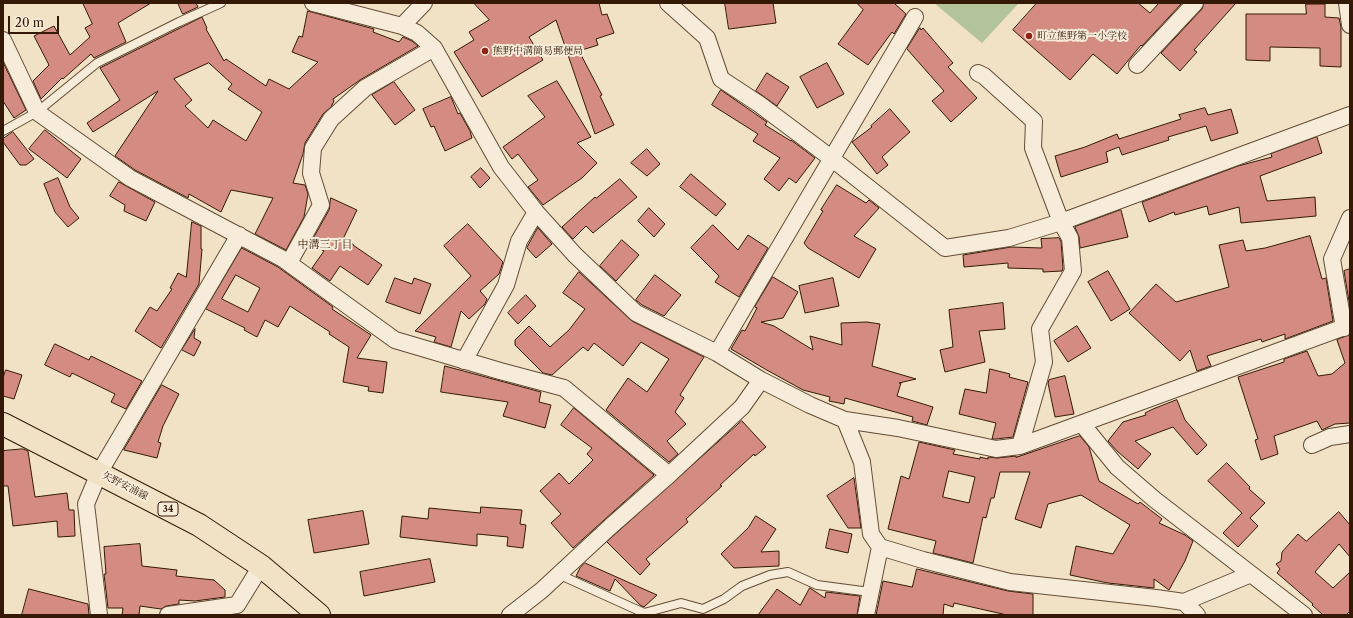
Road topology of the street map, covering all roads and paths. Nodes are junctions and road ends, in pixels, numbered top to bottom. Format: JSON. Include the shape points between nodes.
{"nodes":[{"id":1,"x":221,"y":3,"type":"edge"},
{"id":2,"x":313,"y":3,"type":"edge"},
{"id":3,"x":424,"y":3,"type":"edge"},
{"id":4,"x":668,"y":3,"type":"edge"},
{"id":5,"x":1195,"y":3,"type":"edge"},
{"id":6,"x":1347,"y":3,"type":"edge"},
{"id":7,"x":915,"y":17,"type":"dead end"},
{"id":8,"x":1350,"y":24,"type":"edge"},
{"id":9,"x":402,"y":26,"type":"junction"},
{"id":10,"x":3,"y":40,"type":"edge"},
{"id":11,"x":434,"y":48,"type":"junction"},
{"id":12,"x":1138,"y":65,"type":"dead end"},
{"id":13,"x":978,"y":73,"type":"dead end"},
{"id":14,"x":37,"y":112,"type":"junction"},
{"id":15,"x":1350,"y":115,"type":"edge"},
{"id":16,"x":3,"y":131,"type":"edge"},
{"id":17,"x":832,"y":158,"type":"junction"},
{"id":18,"x":536,"y":212,"type":"junction"},
{"id":19,"x":1350,"y":218,"type":"edge"},
{"id":20,"x":1061,"y":222,"type":"junction"},
{"id":21,"x":239,"y":235,"type":"junction"},
{"id":22,"x":289,"y":263,"type":"junction"},
{"id":23,"x":1347,"y":326,"type":"edge"},
{"id":24,"x":717,"y":354,"type":"junction"},
{"id":25,"x":464,"y":361,"type":"junction"},
{"id":26,"x":761,"y":380,"type":"junction"},
{"id":27,"x":845,"y":420,"type":"junction"},
{"id":28,"x":3,"y":424,"type":"edge"},
{"id":29,"x":1082,"y":424,"type":"junction"},
{"id":30,"x":1350,"y":434,"type":"edge"},
{"id":31,"x":1312,"y":445,"type":"dead end"},
{"id":32,"x":1020,"y":446,"type":"junction"},
{"id":33,"x":98,"y":472,"type":"junction"},
{"id":34,"x":669,"y":475,"type":"junction"},
{"id":35,"x":880,"y":547,"type":"junction"},
{"id":36,"x":261,"y":566,"type":"junction"},
{"id":37,"x":558,"y":574,"type":"junction"},
{"id":38,"x":1251,"y":574,"type":"junction"},
{"id":39,"x":870,"y":592,"type":"junction"},
{"id":40,"x":1184,"y":602,"type":"junction"},
{"id":41,"x":240,"y":610,"type":"edge"},
{"id":42,"x":99,"y":615,"type":"edge"},
{"id":43,"x":168,"y":615,"type":"edge"},
{"id":44,"x":319,"y":615,"type":"edge"},
{"id":45,"x":510,"y":615,"type":"edge"},
{"id":46,"x":866,"y":615,"type":"edge"},
{"id":47,"x":1197,"y":615,"type":"edge"},
{"id":48,"x":1304,"y":615,"type":"edge"}],
"edges":[{"from":1,"to":14,"type":"lane","via":[[97,62]]},
{"from":2,"to":9,"type":"street"},
{"from":3,"to":9,"type":"street"},
{"from":4,"to":17,"type":"street","via":[[707,38],[721,79]]},
{"from":5,"to":12,"type":"street"},
{"from":6,"to":8,"type":"street"},
{"from":7,"to":17,"type":"street"},
{"from":9,"to":11,"type":"street","via":[[417,33]]},
{"from":10,"to":14,"type":"street"},
{"from":11,"to":18,"type":"street","via":[[502,167]]},
{"from":11,"to":22,"type":"street","via":[[365,88],[331,119],[313,148],[311,173],[321,205]]},
{"from":13,"to":20,"type":"street","via":[[1034,121],[1033,148]]},
{"from":14,"to":16,"type":"lane"},
{"from":14,"to":21,"type":"street","via":[[130,178]]},
{"from":15,"to":20,"type":"street"},
{"from":17,"to":20,"type":"street","via":[[945,248],[1009,238]]},
{"from":17,"to":24,"type":"street"},
{"from":18,"to":24,"type":"street","via":[[575,255],[636,313]]},
{"from":18,"to":25,"type":"street","via":[[519,241],[506,285]]},
{"from":19,"to":23,"type":"street","via":[[1332,259]]},
{"from":20,"to":32,"type":"street","via":[[1070,238],[1073,271],[1040,329],[1044,362]]},
{"from":21,"to":22,"type":"street"},
{"from":21,"to":33,"type":"street"},
{"from":22,"to":25,"type":"street","via":[[394,340]]},
{"from":23,"to":29,"type":"street"},
{"from":24,"to":26,"type":"street"},
{"from":25,"to":34,"type":"street","via":[[564,388]]},
{"from":26,"to":27,"type":"street"},
{"from":26,"to":34,"type":"street","via":[[742,407]]},
{"from":27,"to":32,"type":"street","via":[[898,428],[996,449]]},
{"from":27,"to":35,"type":"street","via":[[862,462],[872,534]]},
{"from":28,"to":33,"type":"main road","name":"矢野安浦線","number":"34"},
{"from":29,"to":32,"type":"street"},
{"from":29,"to":38,"type":"street","via":[[1117,467]]},
{"from":30,"to":31,"type":"street","via":[[1330,437]]},
{"from":33,"to":36,"type":"main road","name":"矢野安浦線","number":"34","via":[[199,525]]},
{"from":33,"to":42,"type":"street","via":[[86,504]]},
{"from":34,"to":37,"type":"street"},
{"from":35,"to":39,"type":"street"},
{"from":35,"to":40,"type":"street","via":[[1010,582]]},
{"from":36,"to":41,"type":"street"},
{"from":36,"to":44,"type":"main road","name":"矢野安浦線","number":"34"},
{"from":37,"to":39,"type":"lane","via":[[644,613],[681,603],[703,609],[724,599],[742,586],[770,575],[788,572],[817,585]]},
{"from":37,"to":45,"type":"street"},
{"from":38,"to":40,"type":"street"},
{"from":38,"to":48,"type":"street"},
{"from":39,"to":46,"type":"street"},
{"from":40,"to":47,"type":"street"},
{"from":41,"to":43,"type":"street"}]}
